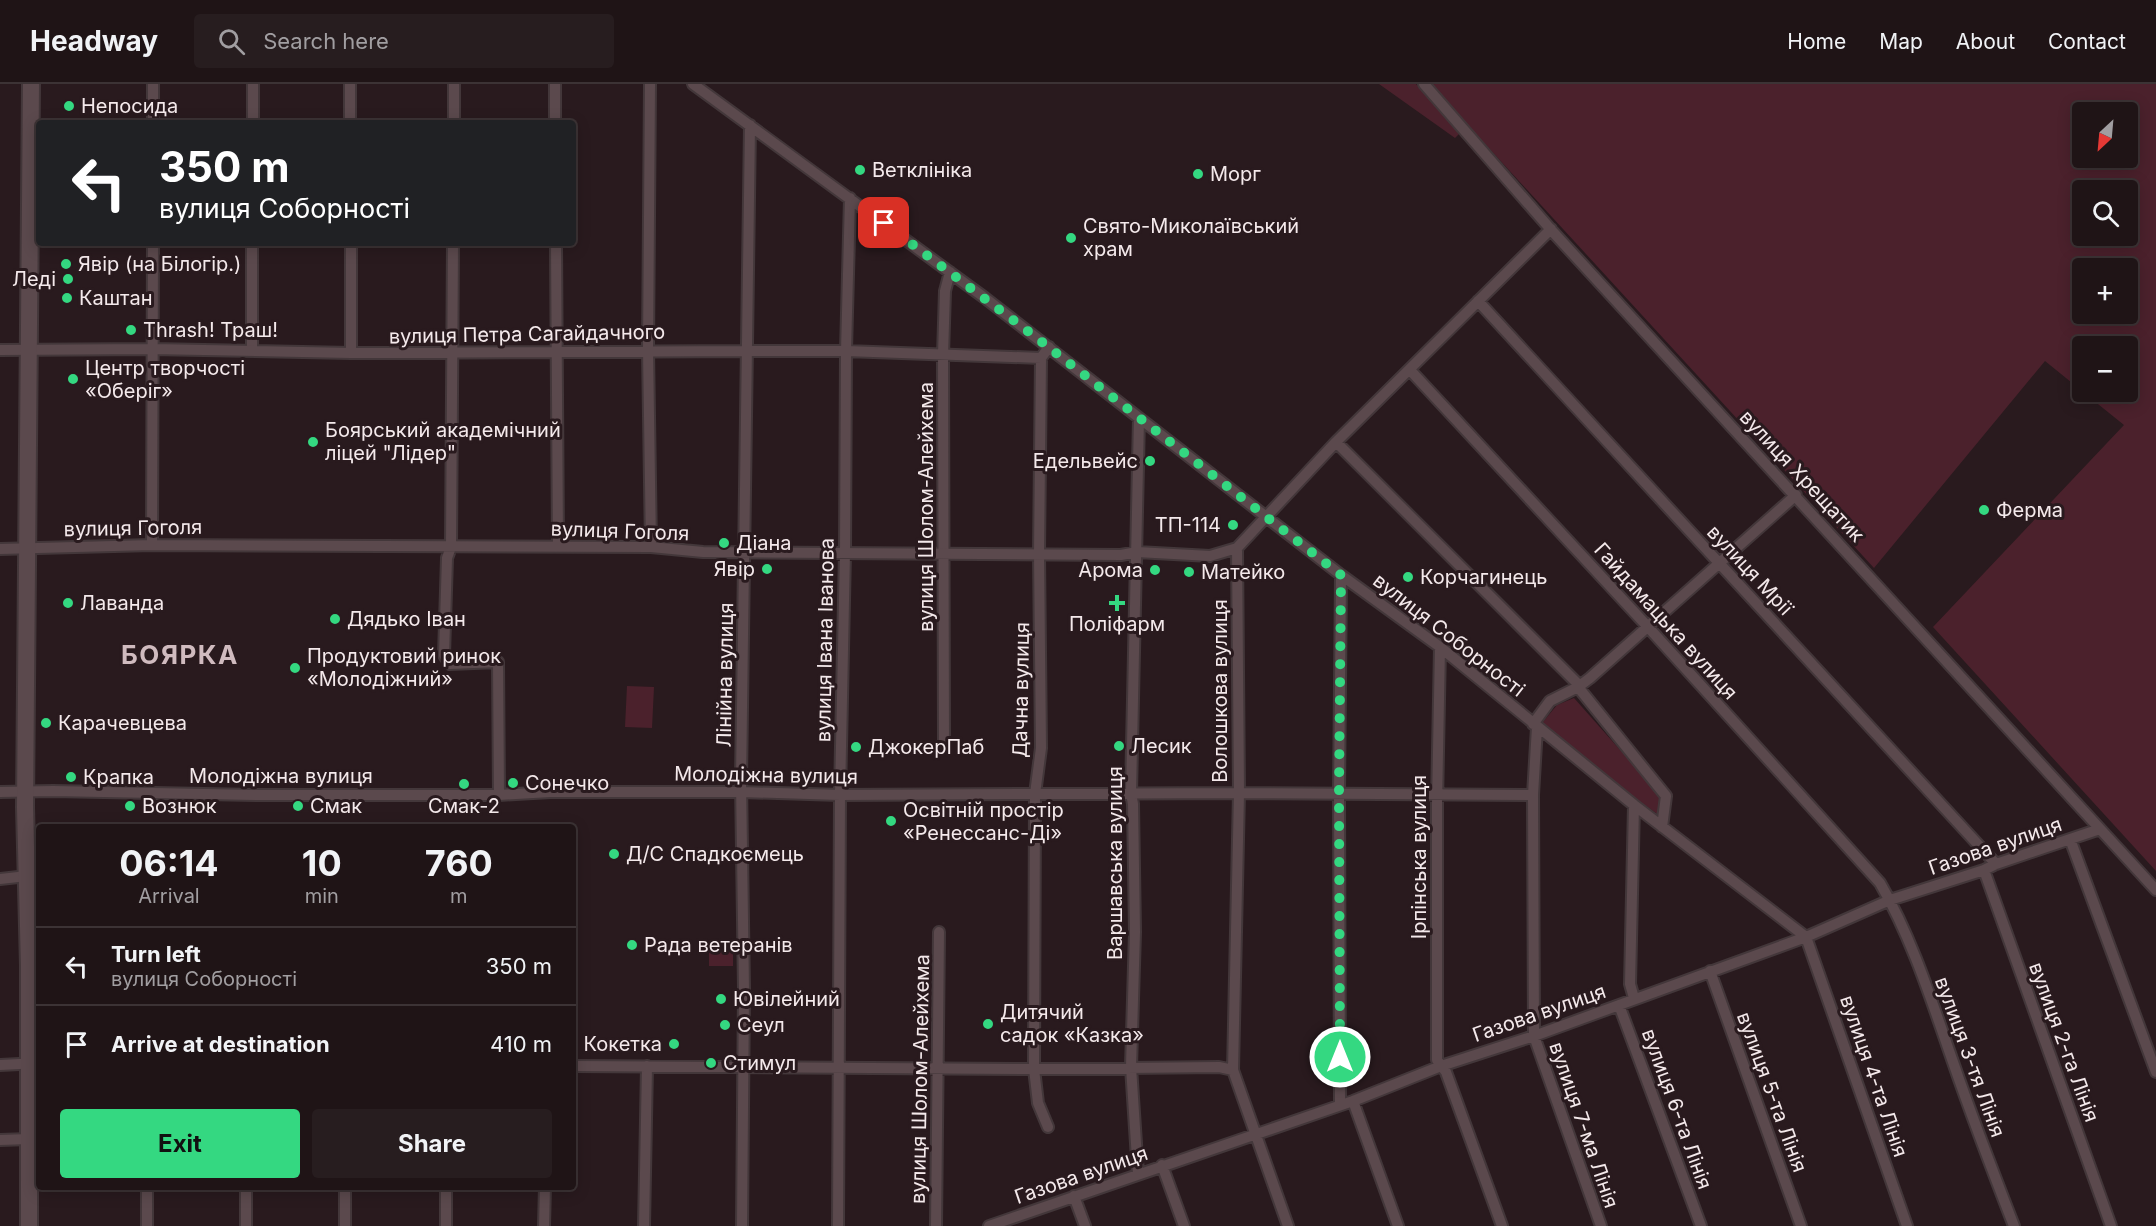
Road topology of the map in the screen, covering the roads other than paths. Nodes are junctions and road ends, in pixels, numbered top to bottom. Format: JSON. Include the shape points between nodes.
{"nodes":[{"id":1,"x":31,"y":84,"type":"edge"},
{"id":2,"x":153,"y":84,"type":"edge"},
{"id":3,"x":253,"y":84,"type":"edge"},
{"id":4,"x":350,"y":84,"type":"edge"},
{"id":5,"x":454,"y":84,"type":"edge"},
{"id":6,"x":555,"y":84,"type":"edge"},
{"id":7,"x":650,"y":84,"type":"edge"},
{"id":8,"x":693,"y":84,"type":"edge"},
{"id":9,"x":1424,"y":84,"type":"edge"},
{"id":10,"x":153,"y":120,"type":"edge"},
{"id":11,"x":253,"y":120,"type":"edge"},
{"id":12,"x":350,"y":120,"type":"edge"},
{"id":13,"x":454,"y":120,"type":"edge"},
{"id":14,"x":555,"y":120,"type":"edge"},
{"id":15,"x":750,"y":125,"type":"junction"},
{"id":16,"x":850,"y":198,"type":"junction"},
{"id":17,"x":1551,"y":229,"type":"junction"},
{"id":18,"x":153,"y":246,"type":"edge"},
{"id":19,"x":252,"y":246,"type":"edge"},
{"id":20,"x":351,"y":246,"type":"edge"},
{"id":21,"x":453,"y":246,"type":"edge"},
{"id":22,"x":555,"y":246,"type":"edge"},
{"id":23,"x":950,"y":272,"type":"junction"},
{"id":24,"x":1478,"y":301,"type":"junction"},
{"id":25,"x":1049,"y":347,"type":"junction"},
{"id":26,"x":27,"y":349,"type":"junction"},
{"id":27,"x":152,"y":349,"type":"junction"},
{"id":28,"x":0,"y":350,"type":"edge"},
{"id":29,"x":648,"y":350,"type":"junction"},
{"id":30,"x":252,"y":351,"type":"junction"},
{"id":31,"x":556,"y":351,"type":"junction"},
{"id":32,"x":748,"y":351,"type":"junction"},
{"id":33,"x":846,"y":351,"type":"junction"},
{"id":34,"x":351,"y":353,"type":"junction"},
{"id":35,"x":452,"y":353,"type":"junction"},
{"id":36,"x":943,"y":355,"type":"junction"},
{"id":37,"x":1041,"y":358,"type":"junction"},
{"id":38,"x":1410,"y":370,"type":"junction"},
{"id":39,"x":1139,"y":418,"type":"junction"},
{"id":40,"x":1336,"y":442,"type":"junction"},
{"id":41,"x":1796,"y":495,"type":"junction"},
{"id":42,"x":1266,"y":516,"type":"junction"},
{"id":43,"x":152,"y":545,"type":"junction"},
{"id":44,"x":558,"y":546,"type":"junction"},
{"id":45,"x":452,"y":547,"type":"junction"},
{"id":46,"x":651,"y":547,"type":"junction"},
{"id":47,"x":27,"y":548,"type":"junction"},
{"id":48,"x":1237,"y":548,"type":"junction"},
{"id":49,"x":0,"y":549,"type":"edge"},
{"id":50,"x":745,"y":551,"type":"junction"},
{"id":51,"x":845,"y":552,"type":"junction"},
{"id":52,"x":1137,"y":552,"type":"junction"},
{"id":53,"x":944,"y":553,"type":"junction"},
{"id":54,"x":1039,"y":554,"type":"junction"},
{"id":55,"x":1719,"y":562,"type":"junction"},
{"id":56,"x":1341,"y":575,"type":"junction"},
{"id":57,"x":1648,"y":627,"type":"junction"},
{"id":58,"x":1440,"y":647,"type":"junction"},
{"id":59,"x":1578,"y":687,"type":"junction"},
{"id":60,"x":1535,"y":725,"type":"junction"},
{"id":61,"x":944,"y":743,"type":"dead end"},
{"id":62,"x":0,"y":792,"type":"edge"},
{"id":63,"x":25,"y":792,"type":"junction"},
{"id":64,"x":742,"y":792,"type":"junction"},
{"id":65,"x":1131,"y":793,"type":"junction"},
{"id":66,"x":1239,"y":793,"type":"junction"},
{"id":67,"x":1339,"y":793,"type":"junction"},
{"id":68,"x":1035,"y":794,"type":"junction"},
{"id":69,"x":1437,"y":794,"type":"junction"},
{"id":70,"x":499,"y":795,"type":"junction"},
{"id":71,"x":840,"y":795,"type":"junction"},
{"id":72,"x":1533,"y":795,"type":"junction"},
{"id":73,"x":1634,"y":805,"type":"junction"},
{"id":74,"x":1662,"y":827,"type":"junction"},
{"id":75,"x":2100,"y":829,"type":"junction"},
{"id":76,"x":2070,"y":839,"type":"junction"},
{"id":77,"x":1996,"y":864,"type":"junction"},
{"id":78,"x":1984,"y":870,"type":"junction"},
{"id":79,"x":27,"y":876,"type":"junction"},
{"id":80,"x":0,"y":879,"type":"edge"},
{"id":81,"x":2156,"y":890,"type":"edge"},
{"id":82,"x":1890,"y":900,"type":"junction"},
{"id":83,"x":939,"y":932,"type":"dead end"},
{"id":84,"x":1806,"y":937,"type":"junction"},
{"id":85,"x":1710,"y":971,"type":"junction"},
{"id":86,"x":1634,"y":998,"type":"junction"},
{"id":87,"x":1619,"y":1005,"type":"junction"},
{"id":88,"x":1534,"y":1036,"type":"junction"},
{"id":89,"x":34,"y":1063,"type":"edge"},
{"id":90,"x":0,"y":1065,"type":"edge"},
{"id":91,"x":576,"y":1066,"type":"edge"},
{"id":92,"x":647,"y":1066,"type":"junction"},
{"id":93,"x":1441,"y":1066,"type":"junction"},
{"id":94,"x":744,"y":1067,"type":"junction"},
{"id":95,"x":1131,"y":1067,"type":"junction"},
{"id":96,"x":840,"y":1068,"type":"junction"},
{"id":97,"x":938,"y":1068,"type":"junction"},
{"id":98,"x":1034,"y":1069,"type":"junction"},
{"id":99,"x":1233,"y":1070,"type":"junction"},
{"id":100,"x":2156,"y":1072,"type":"edge"},
{"id":101,"x":1353,"y":1101,"type":"junction"},
{"id":102,"x":1340,"y":1104,"type":"junction"},
{"id":103,"x":1048,"y":1127,"type":"dead end"},
{"id":104,"x":1255,"y":1133,"type":"junction"},
{"id":105,"x":29,"y":1139,"type":"junction"},
{"id":106,"x":0,"y":1140,"type":"edge"},
{"id":107,"x":1162,"y":1166,"type":"junction"},
{"id":108,"x":1138,"y":1174,"type":"junction"},
{"id":109,"x":147,"y":1190,"type":"edge"},
{"id":110,"x":246,"y":1190,"type":"edge"},
{"id":111,"x":345,"y":1190,"type":"edge"},
{"id":112,"x":446,"y":1190,"type":"edge"},
{"id":113,"x":545,"y":1190,"type":"edge"},
{"id":114,"x":1074,"y":1196,"type":"junction"},
{"id":115,"x":29,"y":1226,"type":"edge"},
{"id":116,"x":147,"y":1226,"type":"edge"},
{"id":117,"x":246,"y":1226,"type":"edge"},
{"id":118,"x":345,"y":1226,"type":"edge"},
{"id":119,"x":446,"y":1226,"type":"edge"},
{"id":120,"x":544,"y":1226,"type":"edge"},
{"id":121,"x":644,"y":1226,"type":"edge"},
{"id":122,"x":742,"y":1226,"type":"edge"},
{"id":123,"x":838,"y":1226,"type":"edge"},
{"id":124,"x":936,"y":1226,"type":"edge"},
{"id":125,"x":989,"y":1226,"type":"edge"},
{"id":126,"x":1085,"y":1226,"type":"edge"},
{"id":127,"x":1184,"y":1226,"type":"edge"},
{"id":128,"x":1288,"y":1226,"type":"edge"},
{"id":129,"x":1398,"y":1226,"type":"edge"},
{"id":130,"x":1502,"y":1226,"type":"edge"},
{"id":131,"x":1601,"y":1226,"type":"edge"},
{"id":132,"x":1701,"y":1226,"type":"edge"},
{"id":133,"x":1801,"y":1226,"type":"edge"},
{"id":134,"x":1907,"y":1226,"type":"edge"},
{"id":135,"x":2014,"y":1226,"type":"edge"},
{"id":136,"x":2110,"y":1226,"type":"edge"}],
"edges":[{"from":1,"to":26,"type":"street"},
{"from":2,"to":10,"type":"street"},
{"from":3,"to":11,"type":"street"},
{"from":4,"to":12,"type":"street"},
{"from":5,"to":13,"type":"street"},
{"from":6,"to":14,"type":"street"},
{"from":7,"to":29,"type":"street"},
{"from":8,"to":15,"type":"street","name":"вулиця Соборності"},
{"from":9,"to":17,"type":"street","name":"вулиця Хрещатик"},
{"from":15,"to":16,"type":"street","name":"вулиця Соборності"},
{"from":15,"to":32,"type":"street","name":"Лінійна вулиця"},
{"from":16,"to":23,"type":"street","name":"вулиця Соборності"},
{"from":16,"to":33,"type":"street","name":"вулиця Івана Іванова"},
{"from":17,"to":24,"type":"street"},
{"from":17,"to":41,"type":"street","name":"вулиця Хрещатик"},
{"from":18,"to":27,"type":"street"},
{"from":19,"to":30,"type":"street"},
{"from":20,"to":34,"type":"street"},
{"from":21,"to":35,"type":"street"},
{"from":22,"to":31,"type":"street"},
{"from":23,"to":25,"type":"street","name":"вулиця Соборності"},
{"from":23,"to":36,"type":"street","name":"вулиця Шолом-Алейхема","via":[[945,291]]},
{"from":24,"to":38,"type":"street"},
{"from":24,"to":55,"type":"street","name":"вулиця Мрії"},
{"from":25,"to":37,"type":"street"},
{"from":25,"to":39,"type":"street","name":"вулиця Соборності"},
{"from":26,"to":27,"type":"street","name":"вулиця Петра Сагайдачного"},
{"from":26,"to":28,"type":"street","name":"вулиця Петра Сагайдачного"},
{"from":26,"to":47,"type":"street"},
{"from":27,"to":30,"type":"street","name":"вулиця Петра Сагайдачного"},
{"from":27,"to":43,"type":"street"},
{"from":29,"to":31,"type":"street","name":"вулиця Петра Сагайдачного"},
{"from":29,"to":32,"type":"street","name":"вулиця Петра Сагайдачного"},
{"from":29,"to":46,"type":"street"},
{"from":30,"to":34,"type":"street","name":"вулиця Петра Сагайдачного"},
{"from":31,"to":35,"type":"street","name":"вулиця Петра Сагайдачного"},
{"from":31,"to":44,"type":"street"},
{"from":32,"to":33,"type":"street","name":"вулиця Петра Сагайдачного"},
{"from":32,"to":50,"type":"street","name":"Лінійна вулиця"},
{"from":33,"to":36,"type":"street","name":"вулиця Петра Сагайдачного"},
{"from":33,"to":51,"type":"street","name":"вулиця Івана Іванова"},
{"from":34,"to":35,"type":"street","name":"вулиця Петра Сагайдачного"},
{"from":35,"to":45,"type":"street"},
{"from":36,"to":37,"type":"street","name":"вулиця Петра Сагайдачного"},
{"from":36,"to":53,"type":"street","name":"вулиця Шолом-Алейхема"},
{"from":37,"to":54,"type":"street","name":"Дачна вулиця"},
{"from":38,"to":40,"type":"street"},
{"from":38,"to":57,"type":"street","name":"Гайдамацька вулиця"},
{"from":39,"to":42,"type":"street","name":"вулиця Соборності"},
{"from":39,"to":52,"type":"street","name":"Варшавська вулиця"},
{"from":40,"to":42,"type":"street"},
{"from":40,"to":59,"type":"street"},
{"from":41,"to":55,"type":"street"},
{"from":41,"to":75,"type":"street","name":"вулиця Хрещатик"},
{"from":42,"to":48,"type":"street"},
{"from":42,"to":56,"type":"street","name":"вулиця Соборності"},
{"from":43,"to":45,"type":"street","name":"вулиця Гоголя"},
{"from":43,"to":47,"type":"street","name":"вулиця Гоголя"},
{"from":44,"to":45,"type":"street","name":"вулиця Гоголя"},
{"from":44,"to":46,"type":"street","name":"вулиця Гоголя"},
{"from":45,"to":70,"type":"street","via":[[447,558],[444,655],[450,664],[498,662]]},
{"from":46,"to":50,"type":"street","name":"вулиця Гоголя"},
{"from":47,"to":49,"type":"street","name":"вулиця Гоголя"},
{"from":47,"to":63,"type":"street"},
{"from":48,"to":52,"type":"street","name":"вулиця Гоголя","via":[[1210,556]]},
{"from":48,"to":66,"type":"street","name":"Волошкова вулиця"},
{"from":50,"to":51,"type":"street","name":"вулиця Гоголя"},
{"from":50,"to":64,"type":"street","name":"Лінійна вулиця"},
{"from":51,"to":53,"type":"street","name":"вулиця Гоголя"},
{"from":51,"to":71,"type":"street","name":"вулиця Івана Іванова"},
{"from":52,"to":54,"type":"street","name":"вулиця Гоголя"},
{"from":52,"to":65,"type":"street","name":"Варшавська вулиця"},
{"from":53,"to":54,"type":"street","name":"вулиця Гоголя"},
{"from":53,"to":61,"type":"street","name":"вулиця Шолом-Алейхема"},
{"from":54,"to":68,"type":"street","name":"Дачна вулиця","via":[[1041,748]]},
{"from":55,"to":57,"type":"street"},
{"from":55,"to":77,"type":"street","name":"вулиця Мрії"},
{"from":56,"to":58,"type":"street","name":"вулиця Соборності"},
{"from":56,"to":67,"type":"street"},
{"from":57,"to":59,"type":"street"},
{"from":57,"to":82,"type":"street","name":"Гайдамацька вулиця","via":[[1880,883]]},
{"from":58,"to":60,"type":"street","name":"вулиця Соборності"},
{"from":58,"to":69,"type":"street","name":"Ірпінська вулиця"},
{"from":59,"to":60,"type":"street","via":[[1550,701]]},
{"from":59,"to":74,"type":"street","via":[[1666,796]]},
{"from":60,"to":72,"type":"street","name":"вулиця 7-ма Лінія"},
{"from":60,"to":73,"type":"street","name":"вулиця Соборності"},
{"from":62,"to":63,"type":"street","name":"Молодіжна вулиця"},
{"from":63,"to":70,"type":"street","name":"Молодіжна вулиця"},
{"from":63,"to":79,"type":"street"},
{"from":64,"to":70,"type":"street","name":"Молодіжна вулиця"},
{"from":64,"to":71,"type":"street","name":"Молодіжна вулиця"},
{"from":64,"to":94,"type":"street","name":"Лінійна вулиця"},
{"from":65,"to":66,"type":"street","name":"Молодіжна вулиця"},
{"from":65,"to":68,"type":"street","name":"Молодіжна вулиця"},
{"from":65,"to":95,"type":"street","name":"Варшавська вулиця","via":[[1135,932]]},
{"from":66,"to":67,"type":"street","name":"Молодіжна вулиця"},
{"from":66,"to":99,"type":"street","name":"Волошкова вулиця"},
{"from":67,"to":69,"type":"street","name":"Молодіжна вулиця"},
{"from":67,"to":102,"type":"street"},
{"from":68,"to":71,"type":"street","name":"Молодіжна вулиця"},
{"from":68,"to":98,"type":"street","name":"Дачна вулиця"},
{"from":69,"to":72,"type":"street","name":"Молодіжна вулиця"},
{"from":69,"to":93,"type":"street","name":"Ірпінська вулиця","via":[[1437,1060]]},
{"from":71,"to":96,"type":"street","name":"вулиця Івана Іванова"},
{"from":72,"to":88,"type":"street","name":"вулиця 7-ма Лінія"},
{"from":73,"to":74,"type":"street","name":"вулиця Соборності"},
{"from":73,"to":86,"type":"street","via":[[1630,984]]},
{"from":74,"to":84,"type":"street","name":"вулиця Соборності"},
{"from":75,"to":76,"type":"street","name":"Газова вулиця"},
{"from":75,"to":81,"type":"street","name":"вулиця Хрещатик"},
{"from":76,"to":77,"type":"street","name":"Газова вулиця"},
{"from":76,"to":100,"type":"street"},
{"from":77,"to":78,"type":"street","name":"Газова вулиця"},
{"from":78,"to":82,"type":"street","name":"Газова вулиця"},
{"from":78,"to":136,"type":"street","name":"вулиця 2-га Лінія"},
{"from":79,"to":80,"type":"street"},
{"from":79,"to":89,"type":"street"},
{"from":82,"to":84,"type":"street","name":"Газова вулиця"},
{"from":82,"to":135,"type":"street","name":"вулиця 3-тя Лінія"},
{"from":83,"to":97,"type":"street","name":"вулиця Шолом-Алейхема"},
{"from":84,"to":85,"type":"street","name":"Газова вулиця"},
{"from":84,"to":134,"type":"street","name":"вулиця 4-та Лінія"},
{"from":85,"to":86,"type":"street","name":"Газова вулиця"},
{"from":85,"to":133,"type":"street","name":"вулиця 5-та Лінія"},
{"from":86,"to":87,"type":"street","name":"Газова вулиця"},
{"from":87,"to":88,"type":"street","name":"Газова вулиця"},
{"from":87,"to":132,"type":"street","name":"вулиця 6-та Лінія"},
{"from":88,"to":93,"type":"street","name":"Газова вулиця"},
{"from":88,"to":131,"type":"street","name":"вулиця 7-ма Лінія"},
{"from":89,"to":90,"type":"street"},
{"from":89,"to":105,"type":"street"},
{"from":91,"to":92,"type":"street"},
{"from":92,"to":94,"type":"street"},
{"from":92,"to":121,"type":"street"},
{"from":93,"to":101,"type":"street","name":"Газова вулиця"},
{"from":93,"to":130,"type":"street","name":"Ірпінська вулиця"},
{"from":94,"to":96,"type":"street"},
{"from":94,"to":122,"type":"street","name":"Лінійна вулиця"},
{"from":95,"to":98,"type":"street"},
{"from":95,"to":99,"type":"street"},
{"from":95,"to":108,"type":"street","name":"Варшавська вулиця"},
{"from":96,"to":97,"type":"street"},
{"from":96,"to":123,"type":"street","name":"вулиця Івана Іванова"},
{"from":97,"to":98,"type":"street"},
{"from":97,"to":124,"type":"street","name":"вулиця Шолом-Алейхема"},
{"from":98,"to":103,"type":"street","name":"Дачна вулиця","via":[[1038,1103]]},
{"from":99,"to":104,"type":"street","name":"Волошкова вулиця"},
{"from":101,"to":102,"type":"street","name":"Газова вулиця"},
{"from":101,"to":129,"type":"street"},
{"from":102,"to":104,"type":"street","name":"Газова вулиця"},
{"from":104,"to":107,"type":"street","name":"Газова вулиця"},
{"from":104,"to":128,"type":"street","name":"Волошкова вулиця"},
{"from":105,"to":106,"type":"street"},
{"from":105,"to":115,"type":"street"},
{"from":107,"to":108,"type":"street","name":"Газова вулиця"},
{"from":107,"to":127,"type":"street"},
{"from":108,"to":114,"type":"street","name":"Газова вулиця"},
{"from":109,"to":116,"type":"street"},
{"from":110,"to":117,"type":"street"},
{"from":111,"to":118,"type":"street"},
{"from":112,"to":119,"type":"street"},
{"from":113,"to":120,"type":"street"},
{"from":114,"to":125,"type":"street","name":"Газова вулиця"},
{"from":114,"to":126,"type":"street"}]}
